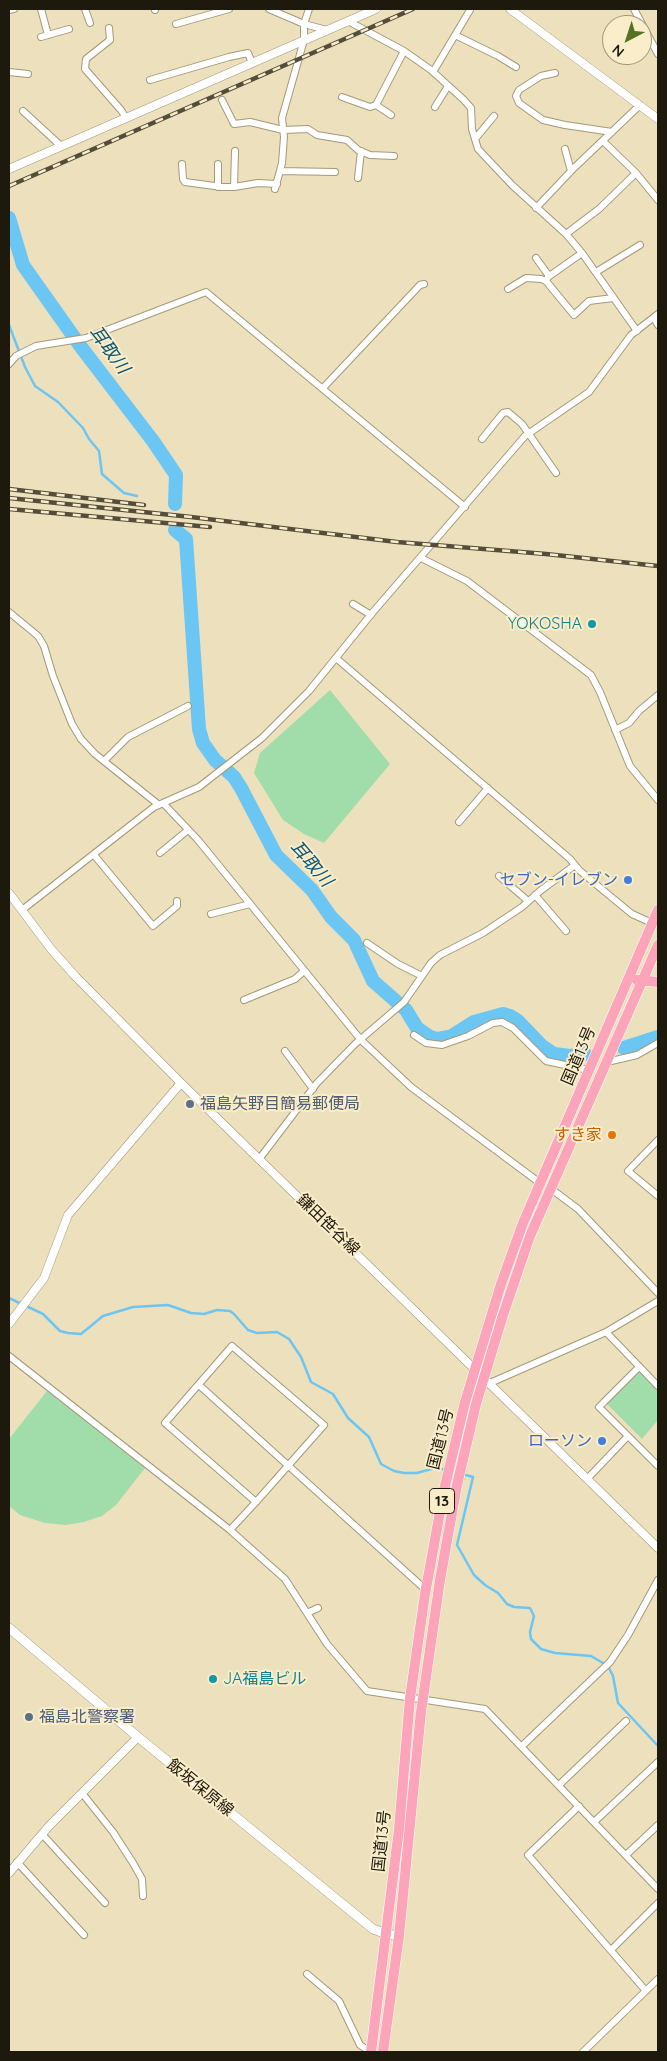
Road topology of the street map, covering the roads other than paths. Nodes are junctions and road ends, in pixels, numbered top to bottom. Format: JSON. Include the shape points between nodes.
{"nodes":[{"id":1,"x":14,"y":9,"type":"edge"},
{"id":2,"x":41,"y":9,"type":"edge"},
{"id":3,"x":85,"y":9,"type":"edge"},
{"id":4,"x":229,"y":9,"type":"edge"},
{"id":5,"x":272,"y":9,"type":"edge"},
{"id":6,"x":310,"y":9,"type":"edge"},
{"id":7,"x":376,"y":9,"type":"edge"},
{"id":8,"x":510,"y":9,"type":"edge"},
{"id":9,"x":634,"y":9,"type":"edge"},
{"id":10,"x":9,"y":10,"type":"edge"},
{"id":11,"x":470,"y":10,"type":"dead end"},
{"id":12,"x":348,"y":21,"type":"junction"},
{"id":13,"x":90,"y":23,"type":"dead end"},
{"id":14,"x":176,"y":24,"type":"dead end"},
{"id":15,"x":304,"y":24,"type":"junction"},
{"id":16,"x":109,"y":28,"type":"dead end"},
{"id":17,"x":69,"y":29,"type":"dead end"},
{"id":18,"x":328,"y":30,"type":"junction"},
{"id":19,"x":48,"y":35,"type":"junction"},
{"id":20,"x":455,"y":35,"type":"junction"},
{"id":21,"x":41,"y":37,"type":"dead end"},
{"id":22,"x":304,"y":40,"type":"junction"},
{"id":23,"x":404,"y":51,"type":"junction"},
{"id":24,"x":658,"y":54,"type":"edge"},
{"id":25,"x":252,"y":63,"type":"junction"},
{"id":26,"x":516,"y":68,"type":"dead end"},
{"id":27,"x":9,"y":72,"type":"edge"},
{"id":28,"x":433,"y":72,"type":"junction"},
{"id":29,"x":554,"y":73,"type":"dead end"},
{"id":30,"x":28,"y":74,"type":"dead end"},
{"id":31,"x":150,"y":80,"type":"dead end"},
{"id":32,"x":448,"y":86,"type":"junction"},
{"id":33,"x":342,"y":97,"type":"dead end"},
{"id":34,"x":222,"y":100,"type":"dead end"},
{"id":35,"x":376,"y":105,"type":"junction"},
{"id":36,"x":640,"y":105,"type":"junction"},
{"id":37,"x":435,"y":107,"type":"dead end"},
{"id":38,"x":23,"y":110,"type":"dead end"},
{"id":39,"x":391,"y":115,"type":"dead end"},
{"id":40,"x":494,"y":116,"type":"dead end"},
{"id":41,"x":126,"y":118,"type":"junction"},
{"id":42,"x":658,"y":119,"type":"edge"},
{"id":43,"x":283,"y":130,"type":"junction"},
{"id":44,"x":612,"y":132,"type":"junction"},
{"id":45,"x":475,"y":139,"type":"junction"},
{"id":46,"x":603,"y":141,"type":"junction"},
{"id":47,"x":60,"y":146,"type":"junction"},
{"id":48,"x":564,"y":149,"type":"dead end"},
{"id":49,"x":235,"y":151,"type":"dead end"},
{"id":50,"x":361,"y":151,"type":"junction"},
{"id":51,"x":394,"y":156,"type":"dead end"},
{"id":52,"x":182,"y":164,"type":"dead end"},
{"id":53,"x":218,"y":164,"type":"dead end"},
{"id":54,"x":9,"y":169,"type":"edge"},
{"id":55,"x":280,"y":171,"type":"junction"},
{"id":56,"x":335,"y":172,"type":"dead end"},
{"id":57,"x":571,"y":172,"type":"junction"},
{"id":58,"x":636,"y":173,"type":"junction"},
{"id":59,"x":358,"y":178,"type":"dead end"},
{"id":60,"x":218,"y":186,"type":"junction"},
{"id":61,"x":234,"y":187,"type":"junction"},
{"id":62,"x":658,"y":200,"type":"edge"},
{"id":63,"x":536,"y":208,"type":"junction"},
{"id":64,"x":566,"y":234,"type":"junction"},
{"id":65,"x":640,"y":245,"type":"dead end"},
{"id":66,"x":582,"y":253,"type":"junction"},
{"id":67,"x":536,"y":258,"type":"dead end"},
{"id":68,"x":596,"y":272,"type":"junction"},
{"id":69,"x":548,"y":279,"type":"junction"},
{"id":70,"x":424,"y":284,"type":"dead end"},
{"id":71,"x":508,"y":289,"type":"dead end"},
{"id":72,"x":613,"y":298,"type":"junction"},
{"id":73,"x":656,"y":316,"type":"edge"},
{"id":74,"x":658,"y":325,"type":"edge"},
{"id":75,"x":636,"y":331,"type":"junction"},
{"id":76,"x":9,"y":364,"type":"edge"},
{"id":77,"x":323,"y":388,"type":"junction"},
{"id":78,"x":528,"y":434,"type":"junction"},
{"id":79,"x":482,"y":439,"type":"dead end"},
{"id":80,"x":556,"y":473,"type":"dead end"},
{"id":81,"x":465,"y":507,"type":"junction"},
{"id":82,"x":421,"y":558,"type":"junction"},
{"id":83,"x":353,"y":604,"type":"dead end"},
{"id":84,"x":9,"y":612,"type":"edge"},
{"id":85,"x":372,"y":613,"type":"junction"},
{"id":86,"x":336,"y":658,"type":"junction"},
{"id":87,"x":658,"y":695,"type":"edge"},
{"id":88,"x":188,"y":706,"type":"dead end"},
{"id":89,"x":615,"y":730,"type":"junction"},
{"id":90,"x":104,"y":761,"type":"junction"},
{"id":91,"x":488,"y":788,"type":"junction"},
{"id":92,"x":658,"y":800,"type":"edge"},
{"id":93,"x":161,"y":804,"type":"junction"},
{"id":94,"x":459,"y":822,"type":"dead end"},
{"id":95,"x":188,"y":830,"type":"junction"},
{"id":96,"x":160,"y":853,"type":"dead end"},
{"id":97,"x":94,"y":854,"type":"junction"},
{"id":98,"x":575,"y":865,"type":"junction"},
{"id":99,"x":500,"y":876,"type":"dead end"},
{"id":100,"x":9,"y":893,"type":"edge"},
{"id":101,"x":535,"y":895,"type":"junction"},
{"id":102,"x":177,"y":901,"type":"dead end"},
{"id":103,"x":528,"y":901,"type":"junction"},
{"id":104,"x":250,"y":904,"type":"junction"},
{"id":105,"x":22,"y":910,"type":"junction"},
{"id":106,"x":658,"y":910,"type":"edge"},
{"id":107,"x":211,"y":914,"type":"dead end"},
{"id":108,"x":652,"y":924,"type":"junction"},
{"id":109,"x":566,"y":931,"type":"dead end"},
{"id":110,"x":367,"y":943,"type":"dead end"},
{"id":111,"x":658,"y":945,"type":"edge"},
{"id":112,"x":635,"y":964,"type":"junction"},
{"id":113,"x":654,"y":968,"type":"edge"},
{"id":114,"x":304,"y":970,"type":"junction"},
{"id":115,"x":422,"y":976,"type":"junction"},
{"id":116,"x":629,"y":978,"type":"junction"},
{"id":117,"x":642,"y":982,"type":"junction"},
{"id":118,"x":658,"y":982,"type":"edge"},
{"id":119,"x":244,"y":1000,"type":"dead end"},
{"id":120,"x":414,"y":1035,"type":"dead end"},
{"id":121,"x":361,"y":1040,"type":"junction"},
{"id":122,"x":658,"y":1043,"type":"edge"},
{"id":123,"x":285,"y":1051,"type":"dead end"},
{"id":124,"x":607,"y":1062,"type":"junction"},
{"id":125,"x":589,"y":1070,"type":"junction"},
{"id":126,"x":181,"y":1083,"type":"junction"},
{"id":127,"x":313,"y":1089,"type":"junction"},
{"id":128,"x":658,"y":1140,"type":"edge"},
{"id":129,"x":260,"y":1158,"type":"junction"},
{"id":130,"x":540,"y":1183,"type":"junction"},
{"id":131,"x":550,"y":1188,"type":"junction"},
{"id":132,"x":658,"y":1196,"type":"edge"},
{"id":133,"x":658,"y":1293,"type":"edge"},
{"id":134,"x":658,"y":1301,"type":"edge"},
{"id":135,"x":9,"y":1324,"type":"edge"},
{"id":136,"x":606,"y":1332,"type":"junction"},
{"id":137,"x":9,"y":1356,"type":"edge"},
{"id":138,"x":639,"y":1367,"type":"junction"},
{"id":139,"x":483,"y":1376,"type":"junction"},
{"id":140,"x":199,"y":1385,"type":"junction"},
{"id":141,"x":658,"y":1386,"type":"edge"},
{"id":142,"x":628,"y":1436,"type":"junction"},
{"id":143,"x":289,"y":1464,"type":"junction"},
{"id":144,"x":658,"y":1466,"type":"edge"},
{"id":145,"x":588,"y":1478,"type":"junction"},
{"id":146,"x":256,"y":1502,"type":"junction"},
{"id":147,"x":230,"y":1530,"type":"junction"},
{"id":148,"x":658,"y":1548,"type":"edge"},
{"id":149,"x":658,"y":1580,"type":"edge"},
{"id":150,"x":426,"y":1590,"type":"junction"},
{"id":151,"x":318,"y":1608,"type":"dead end"},
{"id":152,"x":307,"y":1613,"type":"junction"},
{"id":153,"x":9,"y":1628,"type":"edge"},
{"id":154,"x":410,"y":1698,"type":"junction"},
{"id":155,"x":423,"y":1700,"type":"junction"},
{"id":156,"x":626,"y":1721,"type":"dead end"},
{"id":157,"x":138,"y":1737,"type":"junction"},
{"id":158,"x":522,"y":1746,"type":"junction"},
{"id":159,"x":658,"y":1762,"type":"edge"},
{"id":160,"x":559,"y":1785,"type":"junction"},
{"id":161,"x":82,"y":1793,"type":"junction"},
{"id":162,"x":579,"y":1806,"type":"junction"},
{"id":163,"x":594,"y":1822,"type":"junction"},
{"id":164,"x":658,"y":1825,"type":"edge"},
{"id":165,"x":42,"y":1834,"type":"junction"},
{"id":166,"x":626,"y":1855,"type":"junction"},
{"id":167,"x":17,"y":1862,"type":"junction"},
{"id":168,"x":9,"y":1873,"type":"edge"},
{"id":169,"x":658,"y":1889,"type":"edge"},
{"id":170,"x":143,"y":1896,"type":"dead end"},
{"id":171,"x":105,"y":1903,"type":"dead end"},
{"id":172,"x":658,"y":1903,"type":"edge"},
{"id":173,"x":387,"y":1934,"type":"junction"},
{"id":174,"x":84,"y":1935,"type":"dead end"},
{"id":175,"x":399,"y":1936,"type":"junction"},
{"id":176,"x":611,"y":1950,"type":"junction"},
{"id":177,"x":307,"y":1974,"type":"dead end"},
{"id":178,"x":658,"y":1979,"type":"edge"},
{"id":179,"x":646,"y":1990,"type":"junction"},
{"id":180,"x":371,"y":2052,"type":"edge"},
{"id":181,"x":383,"y":2052,"type":"edge"},
{"id":182,"x":582,"y":2052,"type":"edge"}],
"edges":[{"from":1,"to":10,"type":"street"},
{"from":2,"to":19,"type":"street"},
{"from":3,"to":13,"type":"street"},
{"from":4,"to":14,"type":"street"},
{"from":5,"to":15,"type":"street"},
{"from":6,"to":15,"type":"street"},
{"from":7,"to":12,"type":"street"},
{"from":8,"to":36,"type":"street"},
{"from":9,"to":24,"type":"street"},
{"from":11,"to":20,"type":"street"},
{"from":12,"to":18,"type":"street"},
{"from":12,"to":23,"type":"street"},
{"from":15,"to":18,"type":"street"},
{"from":15,"to":22,"type":"street"},
{"from":16,"to":41,"type":"street","via":[[110,40],[86,59],[85,69]]},
{"from":17,"to":19,"type":"street"},
{"from":18,"to":22,"type":"street"},
{"from":19,"to":21,"type":"street"},
{"from":20,"to":26,"type":"street"},
{"from":20,"to":28,"type":"street"},
{"from":22,"to":25,"type":"street"},
{"from":22,"to":43,"type":"street","via":[[282,118]]},
{"from":23,"to":28,"type":"street"},
{"from":23,"to":35,"type":"street"},
{"from":25,"to":31,"type":"street","via":[[248,53],[230,56]]},
{"from":25,"to":41,"type":"street"},
{"from":27,"to":30,"type":"street"},
{"from":28,"to":32,"type":"street"},
{"from":29,"to":44,"type":"street","via":[[541,76],[519,90],[516,96],[519,103],[538,117],[552,122]]},
{"from":32,"to":37,"type":"street"},
{"from":32,"to":45,"type":"street","via":[[471,108]]},
{"from":33,"to":35,"type":"street","via":[[370,107]]},
{"from":34,"to":43,"type":"street","via":[[234,124],[250,122]]},
{"from":35,"to":39,"type":"street"},
{"from":36,"to":42,"type":"street"},
{"from":36,"to":44,"type":"street"},
{"from":38,"to":47,"type":"street"},
{"from":40,"to":45,"type":"street"},
{"from":41,"to":47,"type":"street"},
{"from":43,"to":50,"type":"street","via":[[308,129],[317,135],[347,140]]},
{"from":43,"to":55,"type":"street"},
{"from":44,"to":46,"type":"street"},
{"from":45,"to":63,"type":"street","via":[[478,149]]},
{"from":46,"to":57,"type":"street"},
{"from":46,"to":58,"type":"street"},
{"from":47,"to":54,"type":"street"},
{"from":48,"to":57,"type":"street"},
{"from":49,"to":61,"type":"street"},
{"from":50,"to":51,"type":"street","via":[[379,157]]},
{"from":50,"to":59,"type":"street"},
{"from":52,"to":60,"type":"street","via":[[185,182]]},
{"from":53,"to":60,"type":"street"},
{"from":55,"to":56,"type":"street"},
{"from":55,"to":61,"type":"street","via":[[276,186],[258,183]]},
{"from":57,"to":63,"type":"street"},
{"from":58,"to":62,"type":"street"},
{"from":58,"to":64,"type":"street","via":[[599,209]]},
{"from":60,"to":61,"type":"street"},
{"from":63,"to":64,"type":"street"},
{"from":64,"to":66,"type":"street"},
{"from":65,"to":68,"type":"street"},
{"from":66,"to":68,"type":"street"},
{"from":66,"to":69,"type":"street"},
{"from":67,"to":69,"type":"street"},
{"from":68,"to":72,"type":"street"},
{"from":69,"to":71,"type":"street","via":[[526,278]]},
{"from":69,"to":72,"type":"street","via":[[574,315],[589,301]]},
{"from":70,"to":77,"type":"street"},
{"from":72,"to":75,"type":"street"},
{"from":73,"to":74,"type":"street"},
{"from":73,"to":75,"type":"street"},
{"from":75,"to":78,"type":"street","via":[[589,392]]},
{"from":76,"to":77,"type":"street","via":[[16,356],[36,346],[86,338],[206,292]]},
{"from":77,"to":81,"type":"street"},
{"from":78,"to":79,"type":"street","via":[[508,412],[503,413]]},
{"from":78,"to":80,"type":"street"},
{"from":78,"to":81,"type":"street"},
{"from":81,"to":82,"type":"street"},
{"from":82,"to":85,"type":"street"},
{"from":82,"to":89,"type":"street","via":[[467,581],[591,675]]},
{"from":83,"to":85,"type":"street"},
{"from":84,"to":90,"type":"street","via":[[38,636],[72,724],[81,739]]},
{"from":85,"to":86,"type":"street"},
{"from":86,"to":91,"type":"street"},
{"from":86,"to":93,"type":"street","via":[[309,692],[262,738],[216,776]]},
{"from":87,"to":89,"type":"street","via":[[629,723]]},
{"from":88,"to":90,"type":"street","via":[[128,737]]},
{"from":89,"to":92,"type":"street","via":[[630,766]]},
{"from":90,"to":93,"type":"street"},
{"from":91,"to":94,"type":"street"},
{"from":91,"to":98,"type":"street"},
{"from":93,"to":95,"type":"street"},
{"from":93,"to":97,"type":"street"},
{"from":95,"to":96,"type":"street"},
{"from":95,"to":104,"type":"street"},
{"from":97,"to":102,"type":"street","via":[[153,926],[177,906]]},
{"from":97,"to":105,"type":"street"},
{"from":98,"to":101,"type":"street"},
{"from":98,"to":108,"type":"street","via":[[632,914]]},
{"from":99,"to":103,"type":"street"},
{"from":100,"to":105,"type":"street","name":"鎌田笹谷線"},
{"from":101,"to":103,"type":"street"},
{"from":101,"to":109,"type":"street"},
{"from":103,"to":115,"type":"street","via":[[483,933],[440,955]]},
{"from":104,"to":107,"type":"street"},
{"from":104,"to":114,"type":"street"},
{"from":105,"to":126,"type":"street","name":"鎌田笹谷線","via":[[62,962]]},
{"from":106,"to":108,"type":"highway","number":"13"},
{"from":108,"to":112,"type":"highway","number":"13"},
{"from":110,"to":115,"type":"street"},
{"from":111,"to":113,"type":"highway","number":"13"},
{"from":112,"to":113,"type":"highway"},
{"from":112,"to":116,"type":"highway","number":"13"},
{"from":113,"to":117,"type":"highway","number":"13"},
{"from":114,"to":119,"type":"street","via":[[295,979]]},
{"from":114,"to":121,"type":"street"},
{"from":115,"to":121,"type":"street","via":[[404,1002]]},
{"from":116,"to":117,"type":"highway"},
{"from":116,"to":125,"type":"highway","name":"国道13号","number":"13"},
{"from":117,"to":118,"type":"highway"},
{"from":117,"to":124,"type":"highway","name":"国道13号","number":"13"},
{"from":120,"to":125,"type":"street","via":[[426,1043],[442,1046],[502,1022],[513,1028],[546,1061]]},
{"from":121,"to":127,"type":"street"},
{"from":121,"to":130,"type":"street","via":[[411,1087]]},
{"from":122,"to":124,"type":"street","via":[[637,1055]]},
{"from":123,"to":127,"type":"street"},
{"from":124,"to":131,"type":"highway","name":"国道13号","number":"13"},
{"from":125,"to":130,"type":"highway","name":"国道13号","number":"13"},
{"from":126,"to":129,"type":"street","name":"鎌田笹谷線"},
{"from":126,"to":135,"type":"street","via":[[68,1215],[48,1268]]},
{"from":127,"to":129,"type":"street"},
{"from":128,"to":132,"type":"street","via":[[628,1171]]},
{"from":129,"to":139,"type":"street","name":"鎌田笹谷線"},
{"from":130,"to":139,"type":"highway","name":"国道13号","number":"13","via":[[501,1284]]},
{"from":131,"to":133,"type":"street","via":[[578,1209]]},
{"from":131,"to":139,"type":"highway","name":"国道13号","number":"13","via":[[530,1236]]},
{"from":134,"to":136,"type":"street"},
{"from":136,"to":138,"type":"street"},
{"from":136,"to":139,"type":"street"},
{"from":137,"to":147,"type":"street"},
{"from":138,"to":141,"type":"street"},
{"from":138,"to":142,"type":"street","via":[[598,1407]]},
{"from":139,"to":145,"type":"street","name":"鎌田笹谷線"},
{"from":139,"to":150,"type":"highway","name":"国道13号","number":"13","via":[[444,1490]]},
{"from":139,"to":155,"type":"highway","name":"国道13号","number":"13","via":[[457,1485]]},
{"from":140,"to":143,"type":"street"},
{"from":140,"to":143,"type":"street","via":[[232,1346],[324,1425]]},
{"from":140,"to":146,"type":"street","via":[[165,1423]]},
{"from":142,"to":144,"type":"street"},
{"from":142,"to":145,"type":"street"},
{"from":143,"to":146,"type":"street"},
{"from":143,"to":150,"type":"street"},
{"from":145,"to":148,"type":"street","name":"鎌田笹谷線"},
{"from":146,"to":147,"type":"street"},
{"from":147,"to":152,"type":"street","via":[[285,1578]]},
{"from":149,"to":158,"type":"street","via":[[628,1635],[604,1670]]},
{"from":150,"to":154,"type":"highway","name":"国道13号","number":"13"},
{"from":151,"to":152,"type":"street"},
{"from":152,"to":154,"type":"street","via":[[327,1644],[367,1691]]},
{"from":153,"to":157,"type":"main road","name":"飯坂保原線"},
{"from":154,"to":155,"type":"street"},
{"from":154,"to":173,"type":"highway","name":"国道13号","number":"13"},
{"from":155,"to":158,"type":"street","via":[[485,1709]]},
{"from":155,"to":175,"type":"highway","name":"国道13号","number":"13"},
{"from":156,"to":160,"type":"street"},
{"from":157,"to":161,"type":"street"},
{"from":157,"to":173,"type":"main road","name":"飯坂保原線","via":[[373,1929]]},
{"from":158,"to":160,"type":"street"},
{"from":159,"to":163,"type":"street"},
{"from":160,"to":162,"type":"street"},
{"from":161,"to":165,"type":"street"},
{"from":161,"to":170,"type":"street","via":[[133,1863],[142,1879]]},
{"from":162,"to":163,"type":"street"},
{"from":162,"to":176,"type":"street","via":[[528,1855]]},
{"from":163,"to":166,"type":"street"},
{"from":164,"to":166,"type":"street"},
{"from":165,"to":167,"type":"street"},
{"from":165,"to":171,"type":"street"},
{"from":166,"to":169,"type":"street"},
{"from":167,"to":168,"type":"street"},
{"from":167,"to":174,"type":"street"},
{"from":172,"to":176,"type":"street"},
{"from":173,"to":175,"type":"main road","name":"飯坂保原線"},
{"from":173,"to":180,"type":"highway","name":"国道13号","number":"13"},
{"from":175,"to":181,"type":"highway","name":"国道13号","number":"13"},
{"from":176,"to":179,"type":"street"},
{"from":177,"to":180,"type":"street","via":[[339,2001],[360,2045]]},
{"from":178,"to":179,"type":"street"},
{"from":179,"to":182,"type":"street"}]}
